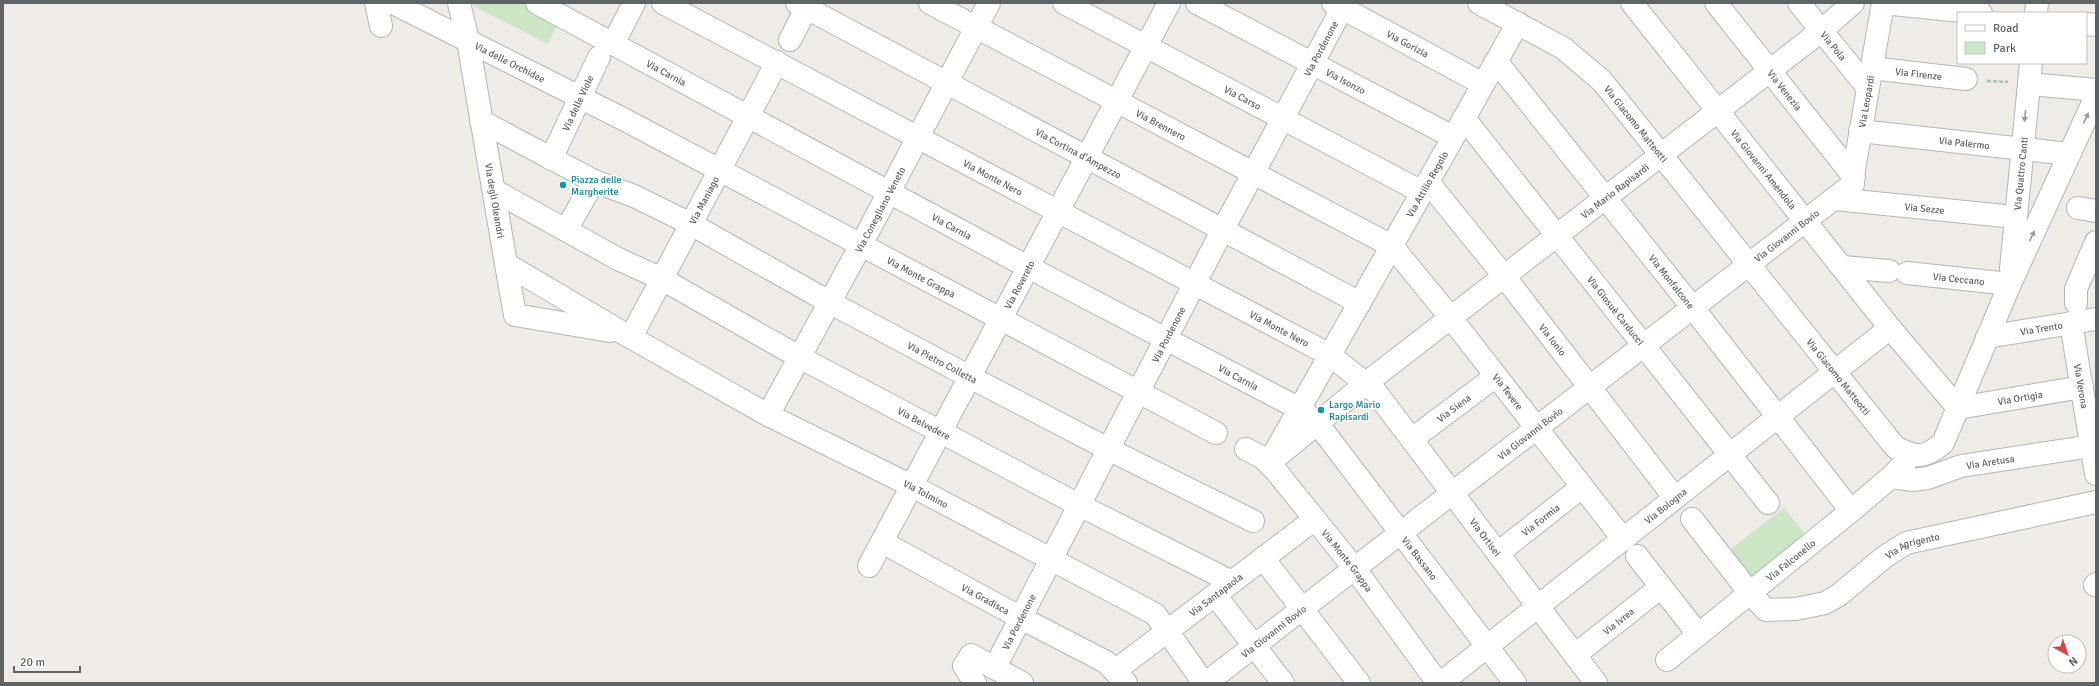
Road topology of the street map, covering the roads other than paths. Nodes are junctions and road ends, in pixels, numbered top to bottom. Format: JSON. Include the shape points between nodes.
{"nodes":[{"id":1,"x":376,"y":3,"type":"edge"},
{"id":2,"x":393,"y":3,"type":"edge"},
{"id":3,"x":458,"y":3,"type":"edge"},
{"id":4,"x":537,"y":3,"type":"edge"},
{"id":5,"x":634,"y":3,"type":"edge"},
{"id":6,"x":663,"y":3,"type":"edge"},
{"id":7,"x":930,"y":3,"type":"edge"},
{"id":8,"x":989,"y":3,"type":"edge"},
{"id":9,"x":1064,"y":3,"type":"edge"},
{"id":10,"x":1169,"y":3,"type":"edge"},
{"id":11,"x":1196,"y":3,"type":"edge"},
{"id":12,"x":1632,"y":3,"type":"edge"},
{"id":13,"x":1716,"y":3,"type":"edge"},
{"id":14,"x":1799,"y":3,"type":"edge"},
{"id":15,"x":1853,"y":3,"type":"edge"},
{"id":16,"x":1883,"y":3,"type":"edge"},
{"id":17,"x":804,"y":5,"type":"edge"},
{"id":18,"x":1340,"y":5,"type":"edge"},
{"id":19,"x":1487,"y":5,"type":"edge"},
{"id":20,"x":1971,"y":12,"type":"edge"},
{"id":21,"x":1518,"y":23,"type":"junction"},
{"id":22,"x":381,"y":26,"type":"dead end"},
{"id":23,"x":976,"y":27,"type":"junction"},
{"id":24,"x":1820,"y":30,"type":"junction"},
{"id":25,"x":790,"y":40,"type":"dead end"},
{"id":26,"x":468,"y":41,"type":"junction"},
{"id":27,"x":1146,"y":46,"type":"junction"},
{"id":28,"x":606,"y":51,"type":"junction"},
{"id":29,"x":777,"y":62,"type":"junction"},
{"id":30,"x":1496,"y":62,"type":"junction"},
{"id":31,"x":1313,"y":63,"type":"junction"},
{"id":32,"x":2031,"y":64,"type":"edge"},
{"id":33,"x":1770,"y":70,"type":"junction"},
{"id":34,"x":1869,"y":78,"type":"junction"},
{"id":35,"x":1966,"y":79,"type":"road end"},
{"id":36,"x":946,"y":83,"type":"junction"},
{"id":37,"x":1483,"y":84,"type":"junction"},
{"id":38,"x":2029,"y":84,"type":"junction"},
{"id":39,"x":2096,"y":90,"type":"edge"},
{"id":40,"x":2096,"y":96,"type":"edge"},
{"id":41,"x":580,"y":97,"type":"junction"},
{"id":42,"x":1116,"y":102,"type":"junction"},
{"id":43,"x":1718,"y":110,"type":"junction"},
{"id":44,"x":748,"y":116,"type":"junction"},
{"id":45,"x":1283,"y":118,"type":"junction"},
{"id":46,"x":1464,"y":118,"type":"junction"},
{"id":47,"x":481,"y":121,"type":"junction"},
{"id":48,"x":627,"y":121,"type":"joint"},
{"id":49,"x":1860,"y":131,"type":"junction"},
{"id":50,"x":917,"y":137,"type":"junction"},
{"id":51,"x":1453,"y":137,"type":"junction"},
{"id":52,"x":2022,"y":150,"type":"junction"},
{"id":53,"x":553,"y":153,"type":"junction"},
{"id":54,"x":1662,"y":154,"type":"junction"},
{"id":55,"x":2069,"y":154,"type":"junction"},
{"id":56,"x":1086,"y":158,"type":"junction"},
{"id":57,"x":719,"y":171,"type":"junction"},
{"id":58,"x":1253,"y":174,"type":"junction"},
{"id":59,"x":594,"y":181,"type":"junction"},
{"id":60,"x":1425,"y":187,"type":"junction"},
{"id":61,"x":1848,"y":190,"type":"junction"},
{"id":62,"x":495,"y":191,"type":"junction"},
{"id":63,"x":888,"y":191,"type":"junction"},
{"id":64,"x":1605,"y":198,"type":"junction"},
{"id":65,"x":1058,"y":212,"type":"junction"},
{"id":66,"x":2015,"y":217,"type":"junction"},
{"id":67,"x":1806,"y":220,"type":"junction"},
{"id":68,"x":691,"y":224,"type":"junction"},
{"id":69,"x":566,"y":230,"type":"junction"},
{"id":70,"x":1222,"y":231,"type":"junction"},
{"id":71,"x":1557,"y":235,"type":"junction"},
{"id":72,"x":2096,"y":242,"type":"edge"},
{"id":73,"x":861,"y":245,"type":"junction"},
{"id":74,"x":1392,"y":246,"type":"junction"},
{"id":75,"x":506,"y":264,"type":"junction"},
{"id":76,"x":1750,"y":264,"type":"junction"},
{"id":77,"x":1028,"y":267,"type":"junction"},
{"id":78,"x":1843,"y":267,"type":"junction"},
{"id":79,"x":1504,"y":276,"type":"junction"},
{"id":80,"x":662,"y":279,"type":"junction"},
{"id":81,"x":1194,"y":283,"type":"junction"},
{"id":82,"x":2010,"y":284,"type":"junction"},
{"id":83,"x":829,"y":302,"type":"junction"},
{"id":84,"x":1360,"y":303,"type":"junction"},
{"id":85,"x":1693,"y":308,"type":"junction"},
{"id":86,"x":2074,"y":313,"type":"junction"},
{"id":87,"x":1001,"y":318,"type":"junction"},
{"id":88,"x":1451,"y":318,"type":"junction"},
{"id":89,"x":2096,"y":319,"type":"edge"},
{"id":90,"x":1890,"y":328,"type":"junction"},
{"id":91,"x":627,"y":335,"type":"junction"},
{"id":92,"x":1987,"y":337,"type":"junction"},
{"id":93,"x":1165,"y":340,"type":"junction"},
{"id":94,"x":1644,"y":346,"type":"junction"},
{"id":95,"x":1329,"y":350,"type":"junction"},
{"id":96,"x":799,"y":358,"type":"junction"},
{"id":97,"x":1834,"y":373,"type":"junction"},
{"id":98,"x":1496,"y":376,"type":"junction"},
{"id":99,"x":970,"y":377,"type":"junction"},
{"id":100,"x":1372,"y":383,"type":"junction"},
{"id":101,"x":2082,"y":387,"type":"junction"},
{"id":102,"x":1589,"y":388,"type":"junction"},
{"id":103,"x":1138,"y":392,"type":"junction"},
{"id":104,"x":1296,"y":407,"type":"junction"},
{"id":105,"x":1958,"y":408,"type":"junction"},
{"id":106,"x":768,"y":415,"type":"junction"},
{"id":107,"x":1778,"y":417,"type":"junction"},
{"id":108,"x":1321,"y":428,"type":"junction"},
{"id":109,"x":1537,"y":428,"type":"junction"},
{"id":110,"x":940,"y":432,"type":"junction"},
{"id":111,"x":1216,"y":433,"type":"dead end"},
{"id":112,"x":1412,"y":439,"type":"junction"},
{"id":113,"x":2092,"y":446,"type":"junction"},
{"id":114,"x":1246,"y":448,"type":"dead end"},
{"id":115,"x":1108,"y":449,"type":"junction"},
{"id":116,"x":1730,"y":454,"type":"junction"},
{"id":117,"x":1911,"y":456,"type":"junction"},
{"id":118,"x":1269,"y":463,"type":"junction"},
{"id":119,"x":2096,"y":474,"type":"edge"},
{"id":120,"x":1891,"y":477,"type":"junction"},
{"id":121,"x":912,"y":486,"type":"junction"},
{"id":122,"x":1582,"y":487,"type":"junction"},
{"id":123,"x":1453,"y":493,"type":"junction"},
{"id":124,"x":1675,"y":498,"type":"junction"},
{"id":125,"x":2096,"y":502,"type":"edge"},
{"id":126,"x":1768,"y":503,"type":"dead end"},
{"id":127,"x":1846,"y":503,"type":"dead end"},
{"id":128,"x":1079,"y":505,"type":"junction"},
{"id":129,"x":1315,"y":519,"type":"junction"},
{"id":130,"x":1692,"y":519,"type":"dead end"},
{"id":131,"x":1254,"y":521,"type":"dead end"},
{"id":132,"x":1402,"y":532,"type":"junction"},
{"id":133,"x":1623,"y":539,"type":"junction"},
{"id":134,"x":882,"y":542,"type":"junction"},
{"id":135,"x":1498,"y":553,"type":"junction"},
{"id":136,"x":1637,"y":556,"type":"dead end"},
{"id":137,"x":1264,"y":558,"type":"junction"},
{"id":138,"x":1051,"y":560,"type":"junction"},
{"id":139,"x":869,"y":566,"type":"dead end"},
{"id":140,"x":1354,"y":569,"type":"junction"},
{"id":141,"x":1232,"y":582,"type":"junction"},
{"id":142,"x":1661,"y":587,"type":"junction"},
{"id":143,"x":1750,"y":593,"type":"junction"},
{"id":144,"x":1215,"y":595,"type":"junction"},
{"id":145,"x":1538,"y":606,"type":"junction"},
{"id":146,"x":1302,"y":609,"type":"junction"},
{"id":147,"x":1021,"y":618,"type":"junction"},
{"id":148,"x":1166,"y":632,"type":"junction"},
{"id":149,"x":1698,"y":634,"type":"junction"},
{"id":150,"x":1255,"y":646,"type":"junction"},
{"id":151,"x":1488,"y":646,"type":"junction"},
{"id":152,"x":1575,"y":655,"type":"junction"},
{"id":153,"x":1667,"y":660,"type":"dead end"},
{"id":154,"x":995,"y":667,"type":"junction"},
{"id":155,"x":1121,"y":676,"type":"edge"},
{"id":156,"x":975,"y":683,"type":"edge"},
{"id":157,"x":1022,"y":683,"type":"edge"},
{"id":158,"x":1205,"y":683,"type":"edge"},
{"id":159,"x":1283,"y":683,"type":"edge"},
{"id":160,"x":1359,"y":683,"type":"edge"},
{"id":161,"x":1438,"y":683,"type":"edge"},
{"id":162,"x":1441,"y":683,"type":"edge"},
{"id":163,"x":1515,"y":683,"type":"edge"},
{"id":164,"x":1596,"y":683,"type":"edge"}],
"edges":[{"from":1,"to":22,"type":"street"},
{"from":2,"to":26,"type":"street","name":"Via delle Orchidee"},
{"from":3,"to":26,"type":"street","name":"Via degli Oleandri"},
{"from":4,"to":28,"type":"street","name":"Via Carnia"},
{"from":5,"to":28,"type":"street","name":"Via delle Viole"},
{"from":6,"to":29,"type":"street","name":"Via Monte Nero"},
{"from":7,"to":23,"type":"street","name":"Via Brennero"},
{"from":8,"to":23,"type":"street","name":"Via Conegliano Veneto"},
{"from":9,"to":27,"type":"street","name":"Via Carso"},
{"from":10,"to":27,"type":"street","name":"Via Rovereto"},
{"from":11,"to":31,"type":"street","name":"Via Isonzo"},
{"from":12,"to":43,"type":"street","name":"Via Giovanni Amendola"},
{"from":13,"to":33,"type":"street","name":"Via Venezia"},
{"from":14,"to":24,"type":"street","name":"Via Pola"},
{"from":15,"to":24,"type":"street","name":"Via Mario Rapisardi"},
{"from":16,"to":20,"type":"street"},
{"from":16,"to":34,"type":"street","name":"Via Leopardi"},
{"from":17,"to":25,"type":"street"},
{"from":17,"to":36,"type":"street","name":"Via Cortina d'Ampezzo"},
{"from":18,"to":31,"type":"street","name":"Via Pordenone"},
{"from":18,"to":37,"type":"street","name":"Via Gorizia"},
{"from":19,"to":21,"type":"street","name":"Via Giacomo Matteotti"},
{"from":21,"to":30,"type":"street","name":"Via Attilio Regolo"},
{"from":21,"to":54,"type":"street","name":"Via Giacomo Matteotti","via":[[1563,48],[1602,81]]},
{"from":23,"to":36,"type":"street","name":"Via Conegliano Veneto"},
{"from":23,"to":42,"type":"street","name":"Via Brennero"},
{"from":24,"to":33,"type":"street","name":"Via Mario Rapisardi"},
{"from":24,"to":34,"type":"street","name":"Via Pola"},
{"from":26,"to":41,"type":"street","name":"Via delle Orchidee"},
{"from":26,"to":47,"type":"street","name":"Via degli Oleandri"},
{"from":27,"to":42,"type":"street","name":"Via Rovereto"},
{"from":27,"to":45,"type":"street","name":"Via Carso"},
{"from":28,"to":41,"type":"street","name":"Via delle Viole"},
{"from":28,"to":44,"type":"street","name":"Via Carnia"},
{"from":29,"to":44,"type":"street","name":"Via Maniago"},
{"from":29,"to":50,"type":"street","name":"Via Monte Nero"},
{"from":30,"to":37,"type":"street","name":"Via Attilio Regolo"},
{"from":30,"to":64,"type":"street","name":"Via Monfalcone"},
{"from":31,"to":45,"type":"street","name":"Via Pordenone"},
{"from":31,"to":51,"type":"street","name":"Via Isonzo"},
{"from":32,"to":38,"type":"street","name":"Via Quattro Canti"},
{"from":33,"to":43,"type":"street","name":"Via Mario Rapisardi"},
{"from":33,"to":61,"type":"street","name":"Via Venezia"},
{"from":34,"to":35,"type":"street","name":"Via Firenze"},
{"from":34,"to":49,"type":"street","name":"Via Leopardi"},
{"from":36,"to":50,"type":"street","name":"Via Conegliano Veneto"},
{"from":36,"to":56,"type":"street","name":"Via Cortina d'Ampezzo"},
{"from":37,"to":46,"type":"street","name":"Via Attilio Regolo"},
{"from":38,"to":39,"type":"street"},
{"from":38,"to":52,"type":"street","name":"Via Quattro Canti","one_way":true},
{"from":55,"to":40,"type":"street","one_way":true},
{"from":41,"to":48,"type":"street","name":"Via delle Orchidee"},
{"from":41,"to":53,"type":"street","name":"Via delle Viole"},
{"from":42,"to":56,"type":"street","name":"Via Rovereto"},
{"from":42,"to":58,"type":"street","name":"Via Brennero"},
{"from":43,"to":54,"type":"street","name":"Via Mario Rapisardi"},
{"from":43,"to":67,"type":"street","name":"Via Giovanni Amendola"},
{"from":44,"to":57,"type":"street","name":"Via Maniago"},
{"from":44,"to":63,"type":"street","name":"Via Carnia"},
{"from":45,"to":58,"type":"street","name":"Via Pordenone"},
{"from":45,"to":60,"type":"street","name":"Via Carso"},
{"from":46,"to":51,"type":"street","name":"Via Attilio Regolo"},
{"from":46,"to":71,"type":"street","name":"Via Giosuè Carducci"},
{"from":47,"to":53,"type":"street","name":"Via Pietro Colletta"},
{"from":47,"to":62,"type":"street","name":"Via degli Oleandri"},
{"from":48,"to":57,"type":"street","name":"Via Monte Grappa"},
{"from":49,"to":52,"type":"street","name":"Via Palermo"},
{"from":49,"to":61,"type":"street","name":"Via Leopardi"},
{"from":50,"to":63,"type":"street","name":"Via Conegliano Veneto"},
{"from":50,"to":65,"type":"street","name":"Via Monte Nero"},
{"from":51,"to":60,"type":"street","name":"Via Attilio Regolo"},
{"from":52,"to":55,"type":"street","name":"Via Palermo"},
{"from":52,"to":66,"type":"street","name":"Via Quattro Canti"},
{"from":53,"to":59,"type":"street","name":"Via Pietro Colletta"},
{"from":54,"to":64,"type":"street","name":"Via Mario Rapisardi"},
{"from":54,"to":76,"type":"street","name":"Via Giacomo Matteotti"},
{"from":82,"to":55,"type":"street","one_way":true},
{"from":56,"to":65,"type":"street","name":"Via Rovereto"},
{"from":56,"to":70,"type":"street","name":"Via Cortina d'Ampezzo"},
{"from":57,"to":68,"type":"street","name":"Via Maniago"},
{"from":57,"to":73,"type":"street","name":"Via Monte Grappa"},
{"from":58,"to":70,"type":"street","name":"Via Pordenone"},
{"from":58,"to":74,"type":"street","name":"Via Brennero"},
{"from":59,"to":68,"type":"street","name":"Via Pietro Colletta","via":[[634,196]]},
{"from":59,"to":69,"type":"street"},
{"from":60,"to":74,"type":"street","name":"Via Attilio Regolo"},
{"from":60,"to":79,"type":"street","name":"Via Ionio"},
{"from":61,"to":66,"type":"street","name":"Via Sezze"},
{"from":61,"to":67,"type":"street","name":"Via Giovanni Bovio"},
{"from":62,"to":69,"type":"street","name":"Via Belvedere"},
{"from":62,"to":75,"type":"street","name":"Via degli Oleandri"},
{"from":63,"to":73,"type":"street","name":"Via Conegliano Veneto"},
{"from":63,"to":77,"type":"street","name":"Via Carnia"},
{"from":64,"to":71,"type":"street","name":"Via Mario Rapisardi"},
{"from":64,"to":85,"type":"street","name":"Via Monfalcone"},
{"from":65,"to":77,"type":"street","name":"Via Rovereto"},
{"from":65,"to":81,"type":"street","name":"Via Monte Nero"},
{"from":66,"to":82,"type":"street","name":"Via Quattro Canti"},
{"from":67,"to":76,"type":"street","name":"Via Giovanni Bovio"},
{"from":67,"to":78,"type":"street","name":"Via Giovanni Amendola"},
{"from":68,"to":80,"type":"street","name":"Via Maniago"},
{"from":68,"to":83,"type":"street","name":"Via Pietro Colletta"},
{"from":69,"to":80,"type":"street","name":"Via Belvedere","via":[[618,259]]},
{"from":70,"to":81,"type":"street","name":"Via Pordenone"},
{"from":70,"to":84,"type":"street","name":"Via Cortina d'Ampezzo"},
{"from":71,"to":79,"type":"street","name":"Via Mario Rapisardi"},
{"from":71,"to":94,"type":"street","name":"Via Giosuè Carducci"},
{"from":72,"to":86,"type":"street","name":"Via Verona","via":[[2076,289]]},
{"from":73,"to":83,"type":"street","name":"Via Conegliano Veneto"},
{"from":73,"to":87,"type":"street","name":"Via Monte Grappa"},
{"from":74,"to":84,"type":"street","name":"Via Attilio Regolo"},
{"from":74,"to":88,"type":"street","name":"Via Tevere"},
{"from":75,"to":91,"type":"street"},
{"from":75,"to":91,"type":"street","name":"Via degli Oleandri","via":[[515,314]]},
{"from":76,"to":85,"type":"street","name":"Via Giovanni Bovio"},
{"from":76,"to":97,"type":"street","name":"Via Giacomo Matteotti"},
{"from":77,"to":87,"type":"street","name":"Via Rovereto"},
{"from":77,"to":93,"type":"street","name":"Via Carnia"},
{"from":78,"to":82,"type":"street","name":"Via Ceccano"},
{"from":78,"to":90,"type":"street","name":"Via Giovanni Amendola"},
{"from":79,"to":88,"type":"street","name":"Via Mario Rapisardi"},
{"from":79,"to":102,"type":"street","name":"Via Ionio"},
{"from":80,"to":91,"type":"street","name":"Via Maniago"},
{"from":80,"to":96,"type":"street","name":"Via Belvedere"},
{"from":81,"to":93,"type":"street","name":"Via Pordenone"},
{"from":81,"to":95,"type":"street","name":"Via Monte Nero"},
{"from":82,"to":92,"type":"street"},
{"from":83,"to":96,"type":"street","name":"Via Conegliano Veneto"},
{"from":83,"to":99,"type":"street","name":"Via Pietro Colletta"},
{"from":84,"to":95,"type":"street","name":"Via Attilio Regolo"},
{"from":85,"to":94,"type":"street","name":"Via Giovanni Bovio"},
{"from":85,"to":107,"type":"street","name":"Via Monfalcone"},
{"from":86,"to":89,"type":"street","name":"Via Trento"},
{"from":86,"to":92,"type":"street","name":"Via Trento"},
{"from":86,"to":101,"type":"street","name":"Via Verona"},
{"from":87,"to":99,"type":"street","name":"Via Rovereto"},
{"from":87,"to":103,"type":"street","name":"Via Monte Grappa"},
{"from":88,"to":98,"type":"street","name":"Via Tevere"},
{"from":88,"to":100,"type":"street","name":"Via Mario Rapisardi"},
{"from":90,"to":97,"type":"street","name":"Via Bologna"},
{"from":90,"to":105,"type":"street","name":"Via Giovanni Amendola"},
{"from":91,"to":106,"type":"street","name":"Via Tolmino"},
{"from":92,"to":105,"type":"street"},
{"from":93,"to":103,"type":"street","name":"Via Pordenone"},
{"from":93,"to":104,"type":"street","name":"Via Carnia"},
{"from":94,"to":102,"type":"street","name":"Via Giovanni Bovio"},
{"from":94,"to":116,"type":"street","name":"Via Giosuè Carducci"},
{"from":95,"to":100,"type":"street","name":"Via Monte Nero"},
{"from":95,"to":104,"type":"street","name":"Via Attilio Regolo"},
{"from":96,"to":106,"type":"street","name":"Via Conegliano Veneto"},
{"from":96,"to":110,"type":"street","name":"Via Belvedere"},
{"from":97,"to":107,"type":"street","name":"Via Bologna"},
{"from":97,"to":117,"type":"street","name":"Via Giacomo Matteotti","via":[[1895,447]]},
{"from":98,"to":109,"type":"street","name":"Via Tevere"},
{"from":98,"to":112,"type":"street","name":"Via Siena"},
{"from":99,"to":110,"type":"street","name":"Via Rovereto"},
{"from":99,"to":115,"type":"street","name":"Via Pietro Colletta"},
{"from":100,"to":108,"type":"street","name":"Via Mario Rapisardi"},
{"from":100,"to":112,"type":"street","name":"Via Ortisei"},
{"from":101,"to":105,"type":"street","name":"Via Ortigia"},
{"from":101,"to":113,"type":"street","name":"Via Verona"},
{"from":102,"to":109,"type":"street","name":"Via Giovanni Bovio"},
{"from":102,"to":124,"type":"street","name":"Via Ionio"},
{"from":103,"to":111,"type":"street","name":"Via Monte Grappa"},
{"from":103,"to":115,"type":"street","name":"Via Pordenone"},
{"from":104,"to":108,"type":"street","name":"Via Carnia"},
{"from":104,"to":118,"type":"street","name":"Via Attilio Regolo"},
{"from":105,"to":117,"type":"street","via":[[1943,443],[1930,454]]},
{"from":106,"to":121,"type":"street","name":"Via Tolmino"},
{"from":107,"to":116,"type":"street","name":"Via Bologna"},
{"from":107,"to":127,"type":"street","name":"Via Monfalcone"},
{"from":108,"to":118,"type":"street","name":"Via Mario Rapisardi"},
{"from":108,"to":132,"type":"street","name":"Via Bassano"},
{"from":109,"to":122,"type":"street","name":"Via Tevere"},
{"from":109,"to":123,"type":"street","name":"Via Giovanni Bovio"},
{"from":110,"to":121,"type":"street","name":"Via Rovereto"},
{"from":110,"to":128,"type":"street","name":"Via Belvedere"},
{"from":112,"to":123,"type":"street","name":"Via Ortisei"},
{"from":113,"to":119,"type":"street","name":"Via Verona"},
{"from":113,"to":120,"type":"street","name":"Via Aretusa","via":[[1961,466],[1928,478],[1914,480]]},
{"from":114,"to":118,"type":"street","name":"Via Monte Grappa"},
{"from":115,"to":128,"type":"street","name":"Via Pordenone"},
{"from":115,"to":131,"type":"street","name":"Via Pietro Colletta"},
{"from":116,"to":124,"type":"street","name":"Via Bologna"},
{"from":116,"to":126,"type":"street","name":"Via Giosuè Carducci"},
{"from":117,"to":120,"type":"street","name":"Via Falconello"},
{"from":118,"to":129,"type":"street","name":"Via Monte Grappa"},
{"from":120,"to":143,"type":"street","name":"Via Falconello"},
{"from":121,"to":134,"type":"street","name":"Via Rovereto"},
{"from":121,"to":138,"type":"street","name":"Via Tolmino"},
{"from":122,"to":133,"type":"street","name":"Via Tevere"},
{"from":122,"to":135,"type":"street","name":"Via Formia"},
{"from":123,"to":132,"type":"street","name":"Via Giovanni Bovio"},
{"from":123,"to":135,"type":"street","name":"Via Ortisei"},
{"from":124,"to":133,"type":"street","name":"Via Bologna"},
{"from":125,"to":143,"type":"street","name":"Via Agrigento","via":[[1906,543],[1882,558],[1839,595],[1825,603],[1796,609],[1766,610]]},
{"from":128,"to":138,"type":"street","name":"Via Pordenone"},
{"from":128,"to":141,"type":"street","name":"Via Belvedere"},
{"from":129,"to":137,"type":"street","name":"Via Santapaola"},
{"from":129,"to":140,"type":"street","name":"Via Monte Grappa"},
{"from":130,"to":143,"type":"street"},
{"from":132,"to":140,"type":"street","name":"Via Giovanni Bovio"},
{"from":132,"to":151,"type":"street","name":"Via Bassano"},
{"from":133,"to":145,"type":"street","name":"Via Bologna"},
{"from":134,"to":139,"type":"street","name":"Via Rovereto"},
{"from":134,"to":147,"type":"street","name":"Via Gradisca"},
{"from":135,"to":145,"type":"street","name":"Via Ortisei"},
{"from":136,"to":142,"type":"street"},
{"from":137,"to":141,"type":"street","name":"Via Santapaola"},
{"from":137,"to":146,"type":"street"},
{"from":138,"to":147,"type":"street","name":"Via Pordenone"},
{"from":138,"to":148,"type":"street","name":"Via Tolmino","via":[[1155,614]]},
{"from":140,"to":146,"type":"street","name":"Via Giovanni Bovio"},
{"from":140,"to":161,"type":"street","name":"Via Monte Grappa"},
{"from":141,"to":144,"type":"street","name":"Via Santapaola"},
{"from":142,"to":149,"type":"street"},
{"from":142,"to":152,"type":"street","name":"Via Ivrea"},
{"from":143,"to":149,"type":"street","name":"Via Falconello"},
{"from":144,"to":148,"type":"street","name":"Via Santapaola"},
{"from":144,"to":150,"type":"street"},
{"from":145,"to":151,"type":"street","name":"Via Bologna"},
{"from":145,"to":152,"type":"street","name":"Via Ortisei"},
{"from":146,"to":150,"type":"street","name":"Via Giovanni Bovio"},
{"from":146,"to":160,"type":"street"},
{"from":147,"to":154,"type":"street","name":"Via Pordenone"},
{"from":147,"to":155,"type":"street","name":"Via Gradisca","via":[[1106,662]]},
{"from":148,"to":155,"type":"street","name":"Via Santapaola"},
{"from":148,"to":158,"type":"street","name":"Via Tolmino"},
{"from":149,"to":153,"type":"street","name":"Via Falconello"},
{"from":150,"to":158,"type":"street","name":"Via Giovanni Bovio"},
{"from":150,"to":159,"type":"street"},
{"from":151,"to":162,"type":"street","name":"Via Bologna"},
{"from":151,"to":163,"type":"street","name":"Via Bassano"},
{"from":152,"to":164,"type":"street","name":"Via Ortisei"},
{"from":154,"to":156,"type":"street","via":[[971,655],[964,666]]},
{"from":154,"to":157,"type":"street"}]}
